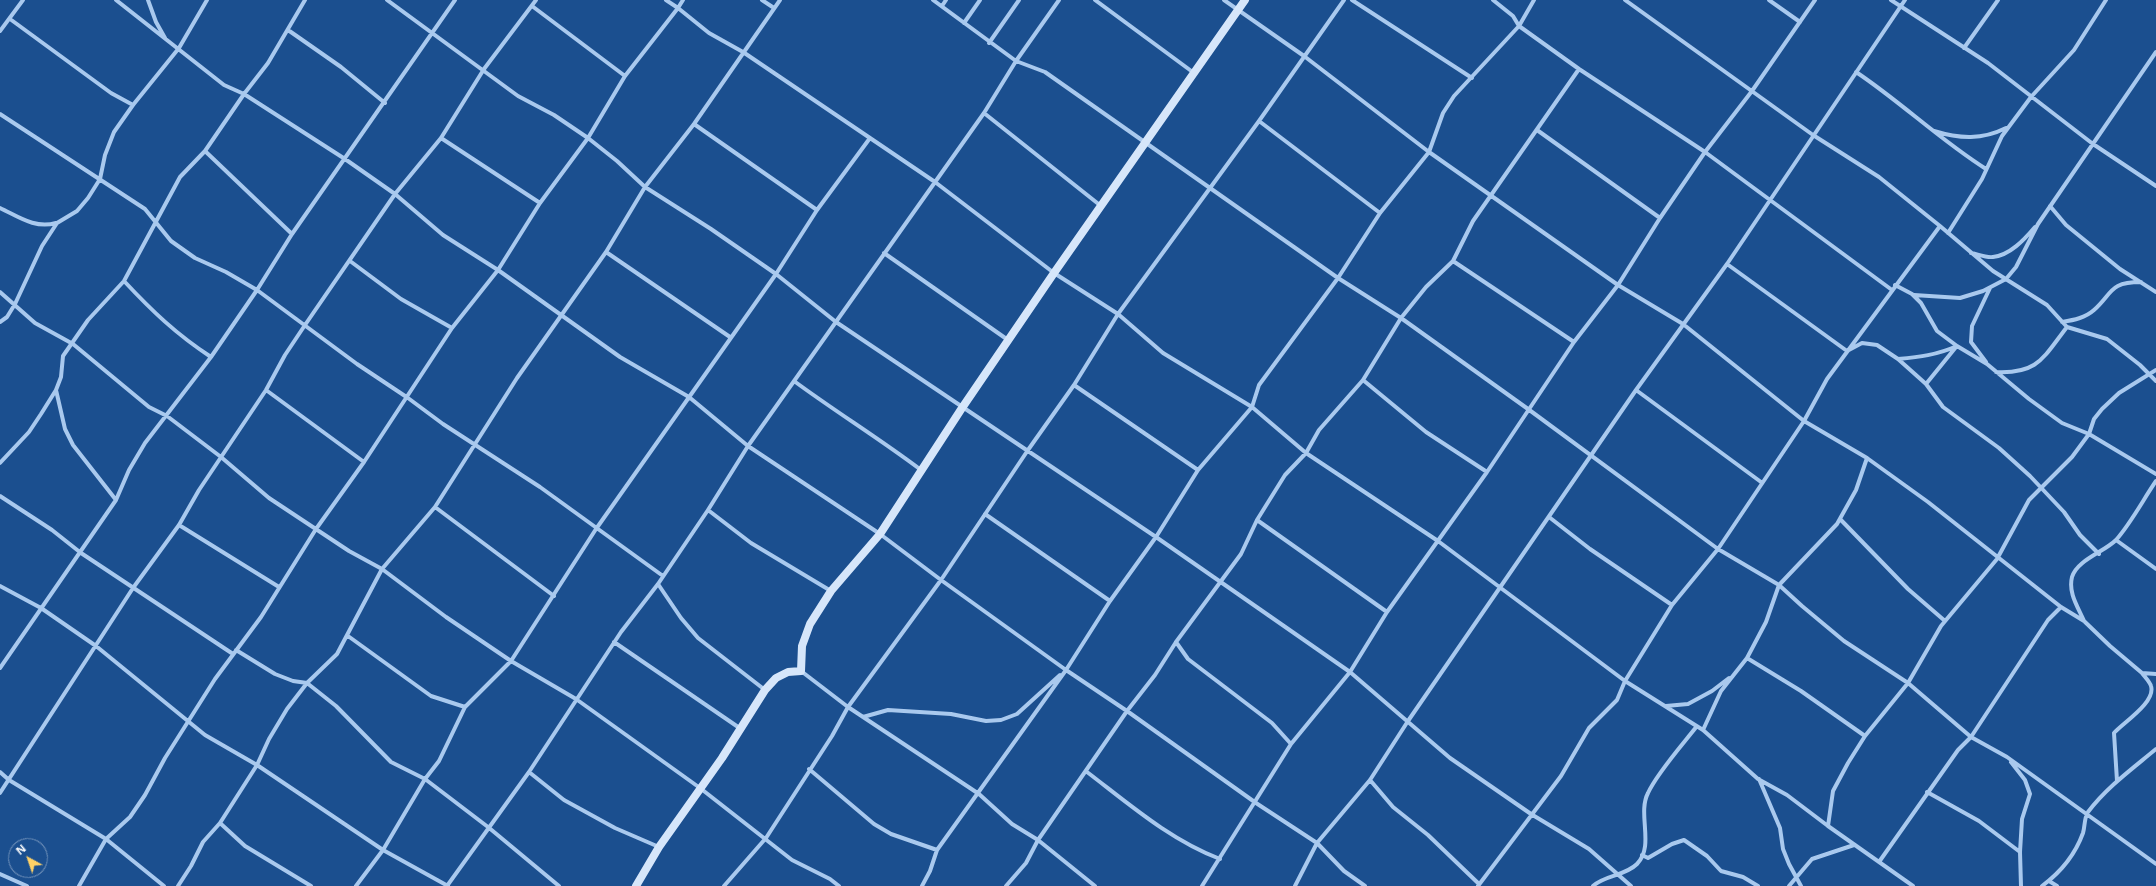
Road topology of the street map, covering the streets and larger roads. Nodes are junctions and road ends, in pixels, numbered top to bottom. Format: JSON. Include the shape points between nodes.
{"nodes":[{"id":1,"x":23,"y":0,"type":"edge"},
{"id":2,"x":116,"y":0,"type":"edge"},
{"id":3,"x":148,"y":0,"type":"edge"},
{"id":4,"x":207,"y":0,"type":"edge"},
{"id":5,"x":305,"y":0,"type":"edge"},
{"id":6,"x":387,"y":0,"type":"edge"},
{"id":7,"x":455,"y":0,"type":"edge"},
{"id":8,"x":536,"y":0,"type":"edge"},
{"id":9,"x":666,"y":0,"type":"edge"},
{"id":10,"x":683,"y":0,"type":"edge"},
{"id":11,"x":762,"y":0,"type":"edge"},
{"id":12,"x":780,"y":0,"type":"edge"},
{"id":13,"x":933,"y":0,"type":"edge"},
{"id":14,"x":946,"y":0,"type":"edge"},
{"id":15,"x":980,"y":0,"type":"edge"},
{"id":16,"x":1019,"y":0,"type":"edge"},
{"id":17,"x":1059,"y":0,"type":"edge"},
{"id":18,"x":1095,"y":0,"type":"edge"},
{"id":19,"x":1224,"y":0,"type":"edge"},
{"id":20,"x":1245,"y":0,"type":"edge"},
{"id":21,"x":1344,"y":0,"type":"edge"},
{"id":22,"x":1352,"y":0,"type":"edge"},
{"id":23,"x":1493,"y":0,"type":"edge"},
{"id":24,"x":1534,"y":0,"type":"edge"},
{"id":25,"x":1625,"y":0,"type":"edge"},
{"id":26,"x":1769,"y":0,"type":"edge"},
{"id":27,"x":1815,"y":0,"type":"edge"},
{"id":28,"x":1891,"y":0,"type":"edge"},
{"id":29,"x":1905,"y":0,"type":"edge"},
{"id":30,"x":1998,"y":0,"type":"edge"},
{"id":31,"x":2106,"y":0,"type":"edge"},
{"id":32,"x":532,"y":6,"type":"junction"},
{"id":33,"x":942,"y":6,"type":"junction"},
{"id":34,"x":1901,"y":7,"type":"junction"},
{"id":35,"x":678,"y":8,"type":"junction"},
{"id":36,"x":774,"y":8,"type":"junction"},
{"id":37,"x":1238,"y":9,"type":"junction"},
{"id":38,"x":10,"y":19,"type":"junction"},
{"id":39,"x":1800,"y":22,"type":"junction"},
{"id":40,"x":964,"y":23,"type":"junction"},
{"id":41,"x":1519,"y":26,"type":"junction"},
{"id":42,"x":288,"y":30,"type":"junction"},
{"id":43,"x":0,"y":31,"type":"edge"},
{"id":44,"x":433,"y":34,"type":"junction"},
{"id":45,"x":167,"y":40,"type":"junction"},
{"id":46,"x":989,"y":43,"type":"junction"},
{"id":47,"x":178,"y":48,"type":"junction"},
{"id":48,"x":1964,"y":48,"type":"junction"},
{"id":49,"x":742,"y":52,"type":"junction"},
{"id":50,"x":2156,"y":52,"type":"edge"},
{"id":51,"x":1304,"y":56,"type":"junction"},
{"id":52,"x":1016,"y":61,"type":"junction"},
{"id":53,"x":484,"y":69,"type":"junction"},
{"id":54,"x":1579,"y":69,"type":"junction"},
{"id":55,"x":1856,"y":72,"type":"junction"},
{"id":56,"x":1194,"y":74,"type":"junction"},
{"id":57,"x":625,"y":76,"type":"junction"},
{"id":58,"x":1472,"y":78,"type":"junction"},
{"id":59,"x":1752,"y":91,"type":"junction"},
{"id":60,"x":244,"y":94,"type":"junction"},
{"id":61,"x":2031,"y":97,"type":"junction"},
{"id":62,"x":385,"y":103,"type":"junction"},
{"id":63,"x":133,"y":104,"type":"junction"},
{"id":64,"x":984,"y":113,"type":"junction"},
{"id":65,"x":0,"y":114,"type":"edge"},
{"id":66,"x":1259,"y":121,"type":"junction"},
{"id":67,"x":694,"y":124,"type":"junction"},
{"id":68,"x":2009,"y":127,"type":"junction"},
{"id":69,"x":1537,"y":130,"type":"junction"},
{"id":70,"x":1932,"y":130,"type":"junction"},
{"id":71,"x":1813,"y":135,"type":"junction"},
{"id":72,"x":441,"y":138,"type":"junction"},
{"id":73,"x":588,"y":138,"type":"junction"},
{"id":74,"x":870,"y":138,"type":"junction"},
{"id":75,"x":1146,"y":142,"type":"junction"},
{"id":76,"x":2093,"y":144,"type":"junction"},
{"id":77,"x":205,"y":151,"type":"junction"},
{"id":78,"x":1429,"y":152,"type":"junction"},
{"id":79,"x":1705,"y":152,"type":"junction"},
{"id":80,"x":345,"y":159,"type":"junction"},
{"id":81,"x":1986,"y":169,"type":"junction"},
{"id":82,"x":100,"y":179,"type":"junction"},
{"id":83,"x":2156,"y":180,"type":"edge"},
{"id":84,"x":935,"y":182,"type":"junction"},
{"id":85,"x":2154,"y":185,"type":"edge"},
{"id":86,"x":1211,"y":187,"type":"junction"},
{"id":87,"x":645,"y":188,"type":"junction"},
{"id":88,"x":395,"y":194,"type":"junction"},
{"id":89,"x":1492,"y":195,"type":"junction"},
{"id":90,"x":1771,"y":199,"type":"junction"},
{"id":91,"x":540,"y":203,"type":"junction"},
{"id":92,"x":1101,"y":206,"type":"junction"},
{"id":93,"x":2050,"y":206,"type":"junction"},
{"id":94,"x":0,"y":208,"type":"edge"},
{"id":95,"x":817,"y":210,"type":"junction"},
{"id":96,"x":1380,"y":213,"type":"junction"},
{"id":97,"x":1660,"y":218,"type":"junction"},
{"id":98,"x":57,"y":223,"type":"junction"},
{"id":99,"x":156,"y":224,"type":"junction"},
{"id":100,"x":2038,"y":224,"type":"junction"},
{"id":101,"x":1940,"y":226,"type":"junction"},
{"id":102,"x":1948,"y":233,"type":"junction"},
{"id":103,"x":292,"y":234,"type":"junction"},
{"id":104,"x":606,"y":252,"type":"junction"},
{"id":105,"x":1970,"y":252,"type":"junction"},
{"id":106,"x":884,"y":253,"type":"junction"},
{"id":107,"x":1453,"y":260,"type":"junction"},
{"id":108,"x":350,"y":261,"type":"junction"},
{"id":109,"x":1727,"y":264,"type":"junction"},
{"id":110,"x":498,"y":270,"type":"junction"},
{"id":111,"x":1054,"y":273,"type":"junction"},
{"id":112,"x":776,"y":274,"type":"junction"},
{"id":113,"x":1338,"y":278,"type":"junction"},
{"id":114,"x":2006,"y":279,"type":"junction"},
{"id":115,"x":124,"y":281,"type":"junction"},
{"id":116,"x":2142,"y":282,"type":"junction"},
{"id":117,"x":1618,"y":285,"type":"junction"},
{"id":118,"x":1895,"y":286,"type":"junction"},
{"id":119,"x":1991,"y":287,"type":"junction"},
{"id":120,"x":257,"y":290,"type":"junction"},
{"id":121,"x":1892,"y":290,"type":"junction"},
{"id":122,"x":0,"y":292,"type":"edge"},
{"id":123,"x":2156,"y":292,"type":"edge"},
{"id":124,"x":1914,"y":295,"type":"junction"},
{"id":125,"x":15,"y":304,"type":"junction"},
{"id":126,"x":1118,"y":314,"type":"junction"},
{"id":127,"x":561,"y":316,"type":"junction"},
{"id":128,"x":1401,"y":318,"type":"junction"},
{"id":129,"x":0,"y":322,"type":"edge"},
{"id":130,"x":836,"y":322,"type":"junction"},
{"id":131,"x":2062,"y":322,"type":"junction"},
{"id":132,"x":1683,"y":324,"type":"junction"},
{"id":133,"x":305,"y":325,"type":"junction"},
{"id":134,"x":452,"y":328,"type":"junction"},
{"id":135,"x":2067,"y":328,"type":"junction"},
{"id":136,"x":730,"y":337,"type":"junction"},
{"id":137,"x":1008,"y":340,"type":"junction"},
{"id":138,"x":1574,"y":342,"type":"junction"},
{"id":139,"x":73,"y":344,"type":"junction"},
{"id":140,"x":1957,"y":346,"type":"junction"},
{"id":141,"x":1848,"y":351,"type":"junction"},
{"id":142,"x":211,"y":357,"type":"junction"},
{"id":143,"x":1898,"y":359,"type":"junction"},
{"id":144,"x":1987,"y":364,"type":"junction"},
{"id":145,"x":2156,"y":370,"type":"edge"},
{"id":146,"x":1996,"y":372,"type":"junction"},
{"id":147,"x":2149,"y":375,"type":"junction"},
{"id":148,"x":1363,"y":380,"type":"junction"},
{"id":149,"x":794,"y":381,"type":"junction"},
{"id":150,"x":2156,"y":381,"type":"edge"},
{"id":151,"x":1926,"y":384,"type":"junction"},
{"id":152,"x":1074,"y":385,"type":"junction"},
{"id":153,"x":56,"y":390,"type":"junction"},
{"id":154,"x":266,"y":390,"type":"junction"},
{"id":155,"x":1636,"y":390,"type":"junction"},
{"id":156,"x":689,"y":397,"type":"junction"},
{"id":157,"x":408,"y":398,"type":"junction"},
{"id":158,"x":1252,"y":407,"type":"junction"},
{"id":159,"x":962,"y":408,"type":"junction"},
{"id":160,"x":1528,"y":409,"type":"junction"},
{"id":161,"x":167,"y":416,"type":"junction"},
{"id":162,"x":1804,"y":421,"type":"junction"},
{"id":163,"x":2089,"y":434,"type":"junction"},
{"id":164,"x":475,"y":443,"type":"junction"},
{"id":165,"x":748,"y":446,"type":"junction"},
{"id":166,"x":1028,"y":450,"type":"junction"},
{"id":167,"x":1306,"y":452,"type":"junction"},
{"id":168,"x":1592,"y":456,"type":"junction"},
{"id":169,"x":221,"y":457,"type":"junction"},
{"id":170,"x":1867,"y":458,"type":"junction"},
{"id":171,"x":364,"y":462,"type":"junction"},
{"id":172,"x":0,"y":463,"type":"edge"},
{"id":173,"x":922,"y":470,"type":"junction"},
{"id":174,"x":1198,"y":470,"type":"junction"},
{"id":175,"x":1486,"y":472,"type":"junction"},
{"id":176,"x":2156,"y":474,"type":"edge"},
{"id":177,"x":1761,"y":482,"type":"junction"},
{"id":178,"x":2156,"y":482,"type":"edge"},
{"id":179,"x":2042,"y":488,"type":"junction"},
{"id":180,"x":0,"y":496,"type":"edge"},
{"id":181,"x":116,"y":500,"type":"junction"},
{"id":182,"x":435,"y":507,"type":"junction"},
{"id":183,"x":708,"y":510,"type":"junction"},
{"id":184,"x":985,"y":514,"type":"junction"},
{"id":185,"x":1549,"y":517,"type":"junction"},
{"id":186,"x":1840,"y":519,"type":"junction"},
{"id":187,"x":1257,"y":520,"type":"junction"},
{"id":188,"x":179,"y":525,"type":"junction"},
{"id":189,"x":316,"y":529,"type":"junction"},
{"id":190,"x":596,"y":529,"type":"junction"},
{"id":191,"x":880,"y":534,"type":"junction"},
{"id":192,"x":1156,"y":537,"type":"junction"},
{"id":193,"x":1438,"y":540,"type":"junction"},
{"id":194,"x":2116,"y":540,"type":"junction"},
{"id":195,"x":1718,"y":548,"type":"junction"},
{"id":196,"x":81,"y":553,"type":"junction"},
{"id":197,"x":2099,"y":554,"type":"junction"},
{"id":198,"x":1998,"y":558,"type":"junction"},
{"id":199,"x":382,"y":569,"type":"junction"},
{"id":200,"x":2156,"y":570,"type":"edge"},
{"id":201,"x":663,"y":576,"type":"junction"},
{"id":202,"x":941,"y":580,"type":"junction"},
{"id":203,"x":1221,"y":582,"type":"junction"},
{"id":204,"x":658,"y":584,"type":"junction"},
{"id":205,"x":1779,"y":585,"type":"junction"},
{"id":206,"x":0,"y":586,"type":"edge"},
{"id":207,"x":279,"y":587,"type":"junction"},
{"id":208,"x":1500,"y":587,"type":"junction"},
{"id":209,"x":134,"y":588,"type":"junction"},
{"id":210,"x":831,"y":590,"type":"junction"},
{"id":211,"x":554,"y":596,"type":"junction"},
{"id":212,"x":1110,"y":601,"type":"junction"},
{"id":213,"x":1672,"y":605,"type":"junction"},
{"id":214,"x":2061,"y":607,"type":"junction"},
{"id":215,"x":41,"y":608,"type":"junction"},
{"id":216,"x":1387,"y":612,"type":"junction"},
{"id":217,"x":1945,"y":621,"type":"junction"},
{"id":218,"x":2084,"y":621,"type":"junction"},
{"id":219,"x":348,"y":636,"type":"junction"},
{"id":220,"x":614,"y":642,"type":"junction"},
{"id":221,"x":1176,"y":642,"type":"junction"},
{"id":222,"x":96,"y":646,"type":"junction"},
{"id":223,"x":234,"y":652,"type":"junction"},
{"id":224,"x":1747,"y":658,"type":"junction"},
{"id":225,"x":511,"y":661,"type":"junction"},
{"id":226,"x":0,"y":668,"type":"edge"},
{"id":227,"x":1066,"y":670,"type":"junction"},
{"id":228,"x":801,"y":671,"type":"junction"},
{"id":229,"x":1350,"y":672,"type":"junction"},
{"id":230,"x":2142,"y":673,"type":"junction"},
{"id":231,"x":1734,"y":674,"type":"junction"},
{"id":232,"x":2156,"y":674,"type":"edge"},
{"id":233,"x":1625,"y":681,"type":"junction"},
{"id":234,"x":307,"y":683,"type":"junction"},
{"id":235,"x":1908,"y":683,"type":"junction"},
{"id":236,"x":765,"y":690,"type":"junction"},
{"id":237,"x":576,"y":699,"type":"junction"},
{"id":238,"x":1666,"y":706,"type":"junction"},
{"id":239,"x":464,"y":707,"type":"junction"},
{"id":240,"x":848,"y":707,"type":"junction"},
{"id":241,"x":1127,"y":710,"type":"junction"},
{"id":242,"x":863,"y":717,"type":"junction"},
{"id":243,"x":190,"y":721,"type":"junction"},
{"id":244,"x":1408,"y":721,"type":"junction"},
{"id":245,"x":1697,"y":726,"type":"junction"},
{"id":246,"x":741,"y":729,"type":"junction"},
{"id":247,"x":1703,"y":730,"type":"junction"},
{"id":248,"x":1865,"y":736,"type":"junction"},
{"id":249,"x":1971,"y":737,"type":"junction"},
{"id":250,"x":1291,"y":744,"type":"junction"},
{"id":251,"x":2156,"y":749,"type":"edge"},
{"id":252,"x":2006,"y":757,"type":"junction"},
{"id":253,"x":257,"y":765,"type":"junction"},
{"id":254,"x":809,"y":770,"type":"junction"},
{"id":255,"x":0,"y":772,"type":"edge"},
{"id":256,"x":529,"y":772,"type":"junction"},
{"id":257,"x":1087,"y":772,"type":"junction"},
{"id":258,"x":1758,"y":778,"type":"junction"},
{"id":259,"x":425,"y":779,"type":"junction"},
{"id":260,"x":9,"y":780,"type":"junction"},
{"id":261,"x":1370,"y":780,"type":"junction"},
{"id":262,"x":2117,"y":781,"type":"junction"},
{"id":263,"x":700,"y":788,"type":"junction"},
{"id":264,"x":1928,"y":792,"type":"junction"},
{"id":265,"x":0,"y":793,"type":"edge"},
{"id":266,"x":979,"y":794,"type":"junction"},
{"id":267,"x":1256,"y":803,"type":"junction"},
{"id":268,"x":1530,"y":814,"type":"junction"},
{"id":269,"x":2087,"y":814,"type":"junction"},
{"id":270,"x":220,"y":823,"type":"junction"},
{"id":271,"x":1828,"y":826,"type":"junction"},
{"id":272,"x":488,"y":827,"type":"junction"},
{"id":273,"x":766,"y":838,"type":"junction"},
{"id":274,"x":106,"y":839,"type":"junction"},
{"id":275,"x":1038,"y":840,"type":"junction"},
{"id":276,"x":1317,"y":843,"type":"junction"},
{"id":277,"x":1854,"y":846,"type":"junction"},
{"id":278,"x":659,"y":847,"type":"junction"},
{"id":279,"x":383,"y":850,"type":"junction"},
{"id":280,"x":937,"y":850,"type":"junction"},
{"id":281,"x":2020,"y":852,"type":"junction"},
{"id":282,"x":1642,"y":855,"type":"junction"},
{"id":283,"x":1220,"y":859,"type":"junction"},
{"id":284,"x":1879,"y":862,"type":"junction"},
{"id":285,"x":2156,"y":864,"type":"edge"},
{"id":286,"x":0,"y":874,"type":"edge"},
{"id":287,"x":1620,"y":875,"type":"junction"},
{"id":288,"x":1796,"y":878,"type":"junction"},
{"id":289,"x":2049,"y":881,"type":"junction"},
{"id":290,"x":1479,"y":885,"type":"edge"},
{"id":291,"x":27,"y":886,"type":"edge"},
{"id":292,"x":79,"y":886,"type":"edge"},
{"id":293,"x":164,"y":886,"type":"edge"},
{"id":294,"x":178,"y":886,"type":"edge"},
{"id":295,"x":311,"y":886,"type":"edge"},
{"id":296,"x":356,"y":886,"type":"edge"},
{"id":297,"x":447,"y":886,"type":"edge"},
{"id":298,"x":559,"y":886,"type":"edge"},
{"id":299,"x":636,"y":886,"type":"edge"},
{"id":300,"x":724,"y":886,"type":"edge"},
{"id":301,"x":839,"y":886,"type":"edge"},
{"id":302,"x":922,"y":886,"type":"edge"},
{"id":303,"x":1006,"y":886,"type":"edge"},
{"id":304,"x":1095,"y":886,"type":"edge"},
{"id":305,"x":1202,"y":886,"type":"edge"},
{"id":306,"x":1295,"y":886,"type":"edge"},
{"id":307,"x":1365,"y":886,"type":"edge"},
{"id":308,"x":1593,"y":886,"type":"edge"},
{"id":309,"x":1631,"y":886,"type":"edge"},
{"id":310,"x":1758,"y":886,"type":"edge"},
{"id":311,"x":1790,"y":886,"type":"edge"},
{"id":312,"x":1800,"y":886,"type":"edge"},
{"id":313,"x":1913,"y":886,"type":"edge"},
{"id":314,"x":2021,"y":886,"type":"edge"},
{"id":315,"x":2042,"y":886,"type":"edge"},
{"id":316,"x":2057,"y":886,"type":"edge"}],
"edges":[{"from":1,"to":38,"type":"street"},
{"from":2,"to":45,"type":"street"},
{"from":3,"to":45,"type":"street","via":[[156,22]]},
{"from":4,"to":47,"type":"street"},
{"from":5,"to":42,"type":"street"},
{"from":6,"to":44,"type":"street"},
{"from":7,"to":44,"type":"street"},
{"from":8,"to":32,"type":"street"},
{"from":9,"to":35,"type":"street"},
{"from":10,"to":35,"type":"street"},
{"from":11,"to":36,"type":"street"},
{"from":12,"to":36,"type":"street"},
{"from":13,"to":33,"type":"street"},
{"from":14,"to":33,"type":"street"},
{"from":15,"to":40,"type":"street"},
{"from":16,"to":46,"type":"street"},
{"from":17,"to":52,"type":"street"},
{"from":18,"to":56,"type":"street"},
{"from":19,"to":37,"type":"street"},
{"from":20,"to":37,"type":"street"},
{"from":21,"to":51,"type":"street"},
{"from":22,"to":58,"type":"street"},
{"from":23,"to":41,"type":"street","via":[[1513,16]]},
{"from":24,"to":41,"type":"street"},
{"from":25,"to":59,"type":"street"},
{"from":26,"to":39,"type":"street"},
{"from":27,"to":39,"type":"street"},
{"from":28,"to":34,"type":"street"},
{"from":29,"to":34,"type":"street"},
{"from":30,"to":48,"type":"street"},
{"from":31,"to":61,"type":"street","via":[[2074,50]]},
{"from":32,"to":53,"type":"street"},
{"from":32,"to":57,"type":"street"},
{"from":33,"to":40,"type":"street"},
{"from":34,"to":48,"type":"street"},
{"from":34,"to":55,"type":"street"},
{"from":35,"to":49,"type":"street","via":[[709,34]]},
{"from":35,"to":57,"type":"street"},
{"from":36,"to":49,"type":"street"},
{"from":37,"to":51,"type":"street"},
{"from":37,"to":56,"type":"street"},
{"from":38,"to":43,"type":"street"},
{"from":38,"to":63,"type":"street","via":[[111,93]]},
{"from":39,"to":59,"type":"street"},
{"from":40,"to":46,"type":"street"},
{"from":41,"to":54,"type":"street"},
{"from":41,"to":58,"type":"street"},
{"from":42,"to":60,"type":"street","via":[[268,63]]},
{"from":42,"to":62,"type":"street","via":[[342,67]]},
{"from":44,"to":53,"type":"street"},
{"from":44,"to":62,"type":"street"},
{"from":45,"to":47,"type":"street"},
{"from":46,"to":52,"type":"street"},
{"from":47,"to":60,"type":"street","via":[[224,85]]},
{"from":47,"to":63,"type":"street"},
{"from":48,"to":61,"type":"street","via":[[1988,63]]},
{"from":49,"to":67,"type":"street"},
{"from":49,"to":74,"type":"street"},
{"from":50,"to":76,"type":"street"},
{"from":51,"to":66,"type":"street"},
{"from":51,"to":78,"type":"street"},
{"from":52,"to":64,"type":"street"},
{"from":52,"to":75,"type":"street","via":[[1045,72]]},
{"from":53,"to":72,"type":"street"},
{"from":53,"to":73,"type":"street","via":[[518,96],[554,115]]},
{"from":54,"to":69,"type":"street"},
{"from":54,"to":79,"type":"street"},
{"from":55,"to":70,"type":"street"},
{"from":55,"to":71,"type":"street"},
{"from":56,"to":75,"type":"street"},
{"from":57,"to":73,"type":"street"},
{"from":58,"to":78,"type":"street","via":[[1454,96],[1443,113]]},
{"from":59,"to":71,"type":"street"},
{"from":59,"to":79,"type":"street"},
{"from":60,"to":77,"type":"street"},
{"from":60,"to":80,"type":"street"},
{"from":61,"to":68,"type":"street"},
{"from":61,"to":76,"type":"street"},
{"from":62,"to":80,"type":"street"},
{"from":63,"to":82,"type":"street","via":[[114,132],[105,155]]},
{"from":64,"to":84,"type":"street"},
{"from":64,"to":92,"type":"street"},
{"from":65,"to":82,"type":"street"},
{"from":66,"to":86,"type":"street"},
{"from":66,"to":96,"type":"street"},
{"from":67,"to":87,"type":"street"},
{"from":67,"to":95,"type":"street"},
{"from":68,"to":70,"type":"street","via":[[1993,135],[1970,138]]},
{"from":68,"to":81,"type":"street"},
{"from":69,"to":89,"type":"street"},
{"from":69,"to":97,"type":"street"},
{"from":70,"to":81,"type":"street"},
{"from":71,"to":90,"type":"street"},
{"from":71,"to":101,"type":"street","via":[[1879,177]]},
{"from":72,"to":88,"type":"street"},
{"from":72,"to":91,"type":"street"},
{"from":73,"to":87,"type":"street"},
{"from":73,"to":91,"type":"street"},
{"from":74,"to":84,"type":"street"},
{"from":74,"to":95,"type":"street"},
{"from":75,"to":86,"type":"street"},
{"from":75,"to":92,"type":"street"},
{"from":76,"to":85,"type":"street"},
{"from":76,"to":93,"type":"street"},
{"from":77,"to":99,"type":"street","via":[[180,177]]},
{"from":77,"to":103,"type":"street"},
{"from":78,"to":89,"type":"street"},
{"from":78,"to":96,"type":"street"},
{"from":79,"to":90,"type":"street"},
{"from":79,"to":97,"type":"street"},
{"from":80,"to":88,"type":"street"},
{"from":80,"to":103,"type":"street"},
{"from":81,"to":102,"type":"street"},
{"from":82,"to":98,"type":"street","via":[[77,211]]},
{"from":82,"to":99,"type":"street","via":[[145,209]]},
{"from":83,"to":85,"type":"street"},
{"from":84,"to":106,"type":"street"},
{"from":84,"to":111,"type":"street"},
{"from":86,"to":113,"type":"street"},
{"from":86,"to":126,"type":"street"},
{"from":87,"to":104,"type":"street"},
{"from":87,"to":112,"type":"street"},
{"from":88,"to":108,"type":"street"},
{"from":88,"to":110,"type":"street","via":[[443,235]]},
{"from":89,"to":107,"type":"street","via":[[1473,221]]},
{"from":89,"to":117,"type":"street"},
{"from":90,"to":109,"type":"street"},
{"from":90,"to":121,"type":"street"},
{"from":91,"to":110,"type":"street"},
{"from":92,"to":111,"type":"street"},
{"from":93,"to":100,"type":"street"},
{"from":93,"to":116,"type":"street","via":[[2066,225],[2120,269]]},
{"from":94,"to":98,"type":"street","via":[[32,224],[47,226]]},
{"from":95,"to":112,"type":"street"},
{"from":96,"to":113,"type":"street"},
{"from":97,"to":117,"type":"street"},
{"from":98,"to":125,"type":"street","via":[[42,246]]},
{"from":99,"to":115,"type":"street"},
{"from":99,"to":120,"type":"street","via":[[171,241],[195,258]]},
{"from":100,"to":105,"type":"street","via":[[2022,242],[2007,252],[1992,257]]},
{"from":100,"to":114,"type":"street","via":[[2016,266]]},
{"from":101,"to":102,"type":"street"},
{"from":101,"to":118,"type":"street"},
{"from":102,"to":105,"type":"street"},
{"from":103,"to":120,"type":"street"},
{"from":104,"to":127,"type":"street"},
{"from":104,"to":136,"type":"street"},
{"from":105,"to":114,"type":"street"},
{"from":106,"to":130,"type":"street"},
{"from":106,"to":137,"type":"street"},
{"from":107,"to":128,"type":"street","via":[[1426,287]]},
{"from":107,"to":138,"type":"street"},
{"from":108,"to":133,"type":"street"},
{"from":108,"to":134,"type":"street","via":[[401,299]]},
{"from":109,"to":132,"type":"street"},
{"from":109,"to":141,"type":"street"},
{"from":110,"to":127,"type":"street"},
{"from":110,"to":134,"type":"street"},
{"from":111,"to":126,"type":"street"},
{"from":111,"to":137,"type":"street"},
{"from":112,"to":130,"type":"street"},
{"from":112,"to":136,"type":"street"},
{"from":113,"to":128,"type":"street"},
{"from":113,"to":158,"type":"street","via":[[1259,385]]},
{"from":114,"to":119,"type":"street"},
{"from":114,"to":131,"type":"street","via":[[2047,306]]},
{"from":115,"to":139,"type":"street","via":[[104,300]]},
{"from":115,"to":142,"type":"street","via":[[181,337]]},
{"from":116,"to":123,"type":"street"},
{"from":116,"to":131,"type":"street","via":[[2127,282],[2109,291],[2087,315]]},
{"from":117,"to":132,"type":"street"},
{"from":117,"to":138,"type":"street"},
{"from":118,"to":121,"type":"street"},
{"from":118,"to":124,"type":"street"},
{"from":119,"to":124,"type":"street","via":[[1960,298]]},
{"from":119,"to":144,"type":"street","via":[[1972,326],[1971,342]]},
{"from":120,"to":133,"type":"street"},
{"from":120,"to":142,"type":"street"},
{"from":121,"to":141,"type":"street"},
{"from":122,"to":125,"type":"street"},
{"from":124,"to":140,"type":"street","via":[[1937,331]]},
{"from":125,"to":129,"type":"street","via":[[7,317]]},
{"from":125,"to":139,"type":"street","via":[[35,323]]},
{"from":126,"to":152,"type":"street"},
{"from":126,"to":158,"type":"street","via":[[1163,353]]},
{"from":127,"to":156,"type":"street","via":[[620,357]]},
{"from":127,"to":164,"type":"street"},
{"from":128,"to":148,"type":"street"},
{"from":128,"to":160,"type":"street"},
{"from":130,"to":149,"type":"street"},
{"from":130,"to":159,"type":"street"},
{"from":131,"to":135,"type":"street"},
{"from":132,"to":155,"type":"street"},
{"from":132,"to":162,"type":"street"},
{"from":133,"to":154,"type":"street"},
{"from":133,"to":157,"type":"street"},
{"from":134,"to":157,"type":"street"},
{"from":135,"to":146,"type":"street","via":[[2030,369],[2015,373]]},
{"from":135,"to":147,"type":"street","via":[[2107,339]]},
{"from":136,"to":156,"type":"street"},
{"from":137,"to":159,"type":"street"},
{"from":138,"to":160,"type":"street"},
{"from":139,"to":153,"type":"street","via":[[63,356],[61,377]]},
{"from":139,"to":161,"type":"street","via":[[149,407]]},
{"from":140,"to":143,"type":"street","via":[[1926,357]]},
{"from":140,"to":144,"type":"street"},
{"from":140,"to":151,"type":"street"},
{"from":141,"to":143,"type":"street","via":[[1862,344],[1877,345]]},
{"from":141,"to":162,"type":"street","via":[[1827,379]]},
{"from":142,"to":161,"type":"street"},
{"from":143,"to":151,"type":"street"},
{"from":144,"to":146,"type":"street"},
{"from":145,"to":147,"type":"street"},
{"from":146,"to":163,"type":"street","via":[[2062,423]]},
{"from":147,"to":150,"type":"street"},
{"from":147,"to":163,"type":"street","via":[[2120,393],[2102,409],[2094,419]]},
{"from":148,"to":167,"type":"street","via":[[1319,430]]},
{"from":148,"to":175,"type":"street","via":[[1426,432]]},
{"from":149,"to":165,"type":"street"},
{"from":149,"to":173,"type":"street"},
{"from":151,"to":179,"type":"street","via":[[1943,407],[1999,448]]},
{"from":152,"to":166,"type":"street"},
{"from":152,"to":174,"type":"street"},
{"from":153,"to":172,"type":"street","via":[[29,432]]},
{"from":153,"to":181,"type":"street","via":[[65,429],[73,445]]},
{"from":154,"to":169,"type":"street"},
{"from":154,"to":171,"type":"street"},
{"from":155,"to":168,"type":"street"},
{"from":155,"to":177,"type":"street"},
{"from":156,"to":165,"type":"street"},
{"from":156,"to":190,"type":"street"},
{"from":157,"to":164,"type":"street","via":[[443,424]]},
{"from":157,"to":171,"type":"street"},
{"from":158,"to":167,"type":"street"},
{"from":158,"to":174,"type":"street"},
{"from":159,"to":166,"type":"street"},
{"from":159,"to":173,"type":"street"},
{"from":160,"to":168,"type":"street"},
{"from":160,"to":175,"type":"street"},
{"from":161,"to":169,"type":"street"},
{"from":161,"to":181,"type":"street","via":[[145,443],[129,470]]},
{"from":162,"to":170,"type":"street"},
{"from":162,"to":177,"type":"street"},
{"from":163,"to":176,"type":"street"},
{"from":163,"to":179,"type":"street","via":[[2072,457]]},
{"from":164,"to":182,"type":"street"},
{"from":164,"to":190,"type":"street"},
{"from":165,"to":183,"type":"street"},
{"from":165,"to":191,"type":"street"},
{"from":166,"to":184,"type":"street"},
{"from":166,"to":192,"type":"street"},
{"from":167,"to":187,"type":"street","via":[[1285,475]]},
{"from":167,"to":193,"type":"street"},
{"from":168,"to":185,"type":"street"},
{"from":168,"to":195,"type":"street"},
{"from":169,"to":188,"type":"street"},
{"from":169,"to":189,"type":"street","via":[[269,498]]},
{"from":170,"to":186,"type":"street","via":[[1856,490]]},
{"from":170,"to":198,"type":"street","via":[[1928,502]]},
{"from":171,"to":189,"type":"street"},
{"from":173,"to":191,"type":"street"},
{"from":174,"to":192,"type":"street"},
{"from":175,"to":193,"type":"street"},
{"from":177,"to":195,"type":"street"},
{"from":178,"to":194,"type":"street"},
{"from":179,"to":197,"type":"street"},
{"from":179,"to":198,"type":"street","via":[[2029,500]]},
{"from":180,"to":196,"type":"street","via":[[52,530]]},
{"from":181,"to":196,"type":"street"},
{"from":182,"to":199,"type":"street"},
{"from":182,"to":211,"type":"street"},
{"from":183,"to":201,"type":"street"},
{"from":183,"to":210,"type":"street","via":[[751,543]]},
{"from":184,"to":202,"type":"street"},
{"from":184,"to":212,"type":"street"},
{"from":185,"to":208,"type":"street"},
{"from":185,"to":213,"type":"street","via":[[1590,549]]},
{"from":186,"to":205,"type":"street"},
{"from":186,"to":217,"type":"street","via":[[1908,589]]},
{"from":187,"to":203,"type":"street","via":[[1241,554]]},
{"from":187,"to":216,"type":"street"},
{"from":188,"to":207,"type":"street"},
{"from":188,"to":209,"type":"street"},
{"from":189,"to":199,"type":"street"},
{"from":189,"to":207,"type":"street"},
{"from":190,"to":201,"type":"street"},
{"from":190,"to":211,"type":"street"},
{"from":191,"to":202,"type":"street"},
{"from":191,"to":210,"type":"street"},
{"from":192,"to":203,"type":"street"},
{"from":192,"to":212,"type":"street"},
{"from":193,"to":208,"type":"street"},
{"from":193,"to":216,"type":"street"},
{"from":194,"to":197,"type":"street"},
{"from":194,"to":200,"type":"street"},
{"from":195,"to":205,"type":"street"},
{"from":195,"to":213,"type":"street"},
{"from":196,"to":209,"type":"street"},
{"from":196,"to":215,"type":"street"},
{"from":197,"to":218,"type":"street","via":[[2082,563],[2072,576],[2072,593]]},
{"from":198,"to":214,"type":"street"},
{"from":198,"to":217,"type":"street"},
{"from":199,"to":219,"type":"street"},
{"from":199,"to":225,"type":"street"},
{"from":201,"to":204,"type":"street"},
{"from":202,"to":227,"type":"street"},
{"from":202,"to":240,"type":"street"},
{"from":203,"to":221,"type":"street"},
{"from":203,"to":229,"type":"street"},
{"from":204,"to":220,"type":"street"},
{"from":204,"to":236,"type":"street","via":[[698,638]]},
{"from":205,"to":224,"type":"street","via":[[1766,622]]},
{"from":205,"to":235,"type":"street","via":[[1844,640]]},
{"from":206,"to":215,"type":"street"},
{"from":207,"to":223,"type":"street","via":[[250,634]]},
{"from":208,"to":233,"type":"street"},
{"from":208,"to":244,"type":"street"},
{"from":209,"to":222,"type":"street"},
{"from":209,"to":223,"type":"street"},
{"from":210,"to":228,"type":"street","via":[[810,624],[802,646]]},
{"from":211,"to":225,"type":"street"},
{"from":212,"to":227,"type":"street"},
{"from":213,"to":233,"type":"street"},
{"from":214,"to":218,"type":"street"},
{"from":214,"to":249,"type":"street","via":[[2048,620]]},
{"from":215,"to":222,"type":"street"},
{"from":215,"to":226,"type":"street"},
{"from":216,"to":229,"type":"street"},
{"from":217,"to":235,"type":"street"},
{"from":218,"to":230,"type":"street"},
{"from":219,"to":234,"type":"street","via":[[337,654]]},
{"from":219,"to":239,"type":"street","via":[[432,696]]},
{"from":220,"to":237,"type":"street"},
{"from":220,"to":246,"type":"street"},
{"from":221,"to":241,"type":"street","via":[[1155,675]]},
{"from":221,"to":250,"type":"street","via":[[1188,659],[1272,723]]},
{"from":222,"to":243,"type":"street"},
{"from":222,"to":260,"type":"street"},
{"from":223,"to":234,"type":"street","via":[[275,674]]},
{"from":223,"to":243,"type":"street","via":[[214,679]]},
{"from":224,"to":231,"type":"street"},
{"from":224,"to":248,"type":"street","via":[[1801,691]]},
{"from":225,"to":237,"type":"street"},
{"from":225,"to":239,"type":"street"},
{"from":227,"to":241,"type":"street"},
{"from":227,"to":242,"type":"street","via":[[1017,714],[1001,720],[986,721],[951,714],[888,710]]},
{"from":227,"to":266,"type":"street"},
{"from":228,"to":236,"type":"street","via":[[788,672],[776,678]]},
{"from":228,"to":240,"type":"street"},
{"from":229,"to":244,"type":"street"},
{"from":229,"to":250,"type":"street"},
{"from":230,"to":232,"type":"street"},
{"from":230,"to":262,"type":"street","via":[[2151,685],[2151,694],[2141,709],[2114,733]]},
{"from":231,"to":238,"type":"street","via":[[1712,691],[1688,704]]},
{"from":231,"to":247,"type":"street","via":[[1721,691]]},
{"from":233,"to":238,"type":"street"},
{"from":233,"to":268,"type":"street","via":[[1616,700],[1589,728],[1561,776]]},
{"from":234,"to":253,"type":"street","via":[[286,709]]},
{"from":234,"to":259,"type":"street","via":[[336,706],[391,762]]},
{"from":235,"to":248,"type":"street"},
{"from":235,"to":249,"type":"street"},
{"from":236,"to":246,"type":"street"},
{"from":237,"to":256,"type":"street"},
{"from":237,"to":263,"type":"street"},
{"from":238,"to":245,"type":"street"},
{"from":239,"to":259,"type":"street","via":[[439,761]]},
{"from":240,"to":242,"type":"street"},
{"from":240,"to":254,"type":"street"},
{"from":241,"to":257,"type":"street"},
{"from":241,"to":267,"type":"street"},
{"from":242,"to":266,"type":"street"},
{"from":243,"to":253,"type":"street","via":[[205,735]]},
{"from":243,"to":274,"type":"street","via":[[165,758],[146,795],[130,817]]},
{"from":244,"to":261,"type":"street"},
{"from":244,"to":268,"type":"street","via":[[1450,758]]},
{"from":245,"to":247,"type":"street"},
{"from":245,"to":282,"type":"street","via":[[1647,793]]},
{"from":246,"to":263,"type":"street"},
{"from":247,"to":258,"type":"street"},
{"from":248,"to":271,"type":"street","via":[[1833,791]]},
{"from":249,"to":252,"type":"street"},
{"from":249,"to":264,"type":"street","via":[[1958,750]]},
{"from":250,"to":267,"type":"street"},
{"from":251,"to":262,"type":"street"},
{"from":252,"to":269,"type":"street"},
{"from":252,"to":281,"type":"street","via":[[2025,780],[2030,794],[2022,819]]},
{"from":253,"to":270,"type":"street"},
{"from":253,"to":279,"type":"street"},
{"from":254,"to":273,"type":"street"},
{"from":254,"to":280,"type":"street","via":[[874,824],[891,834]]},
{"from":255,"to":260,"type":"street"},
{"from":256,"to":272,"type":"street"},
{"from":256,"to":278,"type":"street","via":[[564,800],[615,828]]},
{"from":257,"to":275,"type":"street"},
{"from":257,"to":283,"type":"street","via":[[1179,839]]},
{"from":258,"to":271,"type":"street","via":[[1787,795]]},
{"from":258,"to":288,"type":"street","via":[[1780,828],[1783,849]]},
{"from":259,"to":272,"type":"street"},
{"from":259,"to":279,"type":"street"},
{"from":260,"to":265,"type":"street"},
{"from":260,"to":274,"type":"street"},
{"from":261,"to":276,"type":"street"},
{"from":261,"to":290,"type":"street","via":[[1393,807],[1428,835]]},
{"from":262,"to":269,"type":"street"},
{"from":263,"to":273,"type":"street"},
{"from":263,"to":278,"type":"street"},
{"from":264,"to":281,"type":"street","via":[[1979,820]]},
{"from":264,"to":284,"type":"street"},
{"from":266,"to":275,"type":"street","via":[[1012,824]]},
{"from":266,"to":280,"type":"street"},
{"from":267,"to":276,"type":"street"},
{"from":267,"to":283,"type":"street"},
{"from":268,"to":287,"type":"street","via":[[1589,849]]},
{"from":268,"to":290,"type":"street"},
{"from":269,"to":285,"type":"street"},
{"from":269,"to":289,"type":"street","via":[[2083,832],[2071,858]]},
{"from":270,"to":294,"type":"street","via":[[203,842]]},
{"from":270,"to":295,"type":"street","via":[[246,846]]},
{"from":271,"to":277,"type":"street"},
{"from":272,"to":297,"type":"street"},
{"from":272,"to":298,"type":"street"},
{"from":273,"to":300,"type":"street"},
{"from":273,"to":301,"type":"street","via":[[792,860]]},
{"from":274,"to":292,"type":"street"},
{"from":274,"to":293,"type":"street"},
{"from":275,"to":303,"type":"street","via":[[1026,863]]},
{"from":275,"to":304,"type":"street"},
{"from":276,"to":306,"type":"street"},
{"from":276,"to":307,"type":"street","via":[[1344,871]]},
{"from":277,"to":284,"type":"street"},
{"from":277,"to":288,"type":"street","via":[[1812,860]]},
{"from":278,"to":299,"type":"street"},
{"from":279,"to":296,"type":"street"},
{"from":279,"to":297,"type":"street"},
{"from":280,"to":302,"type":"street"},
{"from":281,"to":314,"type":"street"},
{"from":282,"to":287,"type":"street","via":[[1637,864]]},
{"from":282,"to":310,"type":"street","via":[[1648,858],[1684,840],[1707,856],[1721,871],[1743,877]]},
{"from":283,"to":305,"type":"street"},
{"from":284,"to":313,"type":"street"},
{"from":286,"to":291,"type":"street"},
{"from":287,"to":308,"type":"street"},
{"from":287,"to":309,"type":"street"},
{"from":288,"to":311,"type":"street"},
{"from":288,"to":312,"type":"street"},
{"from":289,"to":315,"type":"street"},
{"from":289,"to":316,"type":"street"}]}
